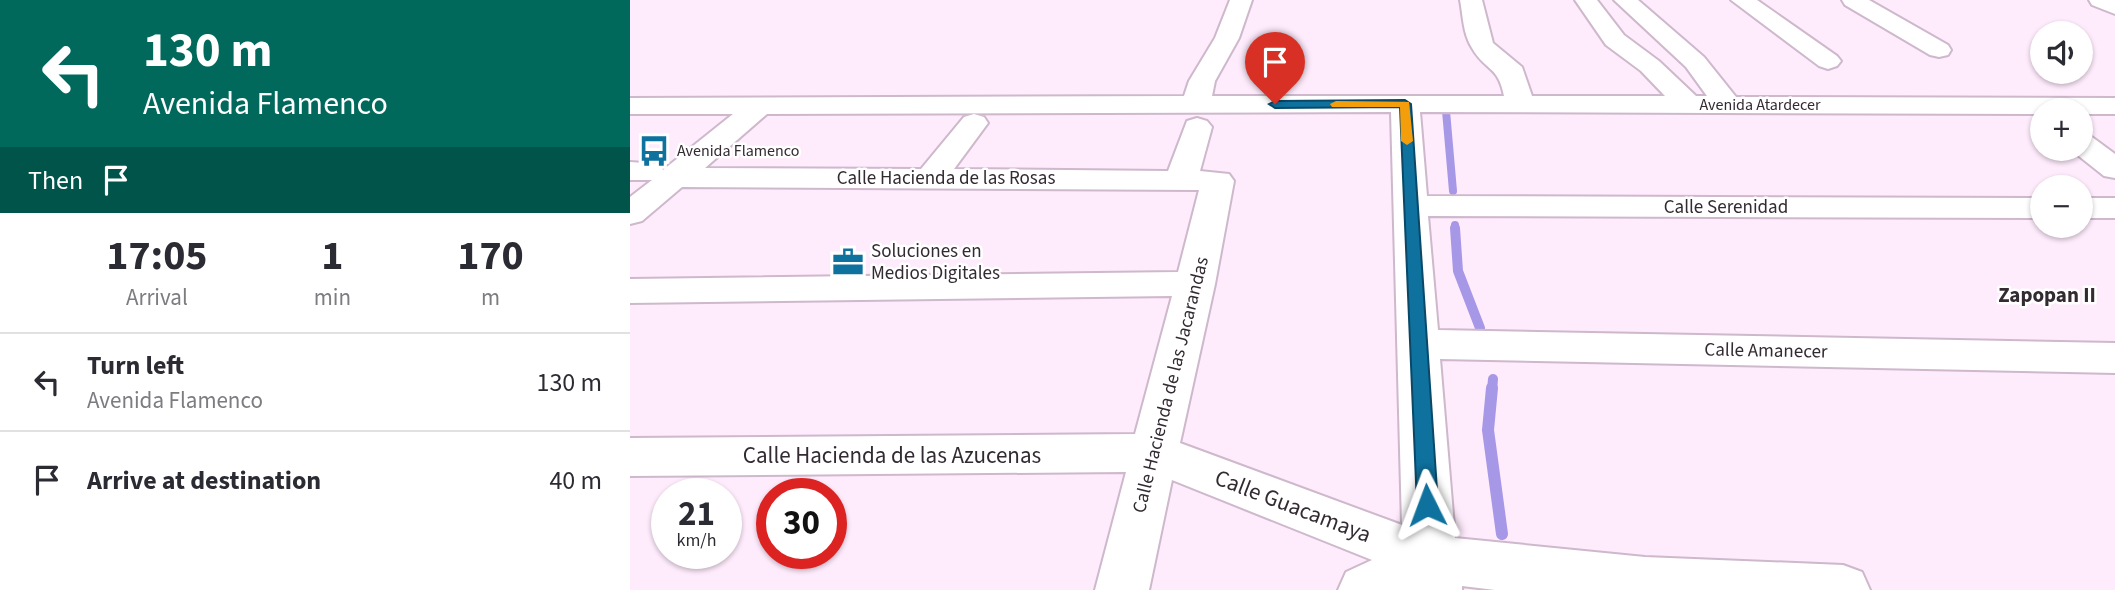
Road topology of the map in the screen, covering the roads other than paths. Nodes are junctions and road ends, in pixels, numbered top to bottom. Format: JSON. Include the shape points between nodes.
{"nodes":[{"id":1,"x":1241,"y":0,"type":"edge"},
{"id":2,"x":1471,"y":0,"type":"edge"},
{"id":3,"x":1586,"y":0,"type":"edge"},
{"id":4,"x":1625,"y":0,"type":"edge"},
{"id":5,"x":1770,"y":0,"type":"edge"},
{"id":6,"x":1853,"y":0,"type":"edge"},
{"id":7,"x":2099,"y":0,"type":"edge"},
{"id":8,"x":1743,"y":1,"type":"edge"},
{"id":9,"x":2115,"y":7,"type":"edge"},
{"id":10,"x":1939,"y":50,"type":"dead end"},
{"id":11,"x":1828,"y":61,"type":"dead end"},
{"id":12,"x":1518,"y":95,"type":"junction"},
{"id":13,"x":1679,"y":95,"type":"junction"},
{"id":14,"x":1720,"y":95,"type":"junction"},
{"id":15,"x":2030,"y":102,"type":"edge"},
{"id":16,"x":1405,"y":104,"type":"junction"},
{"id":17,"x":2093,"y":104,"type":"edge"},
{"id":18,"x":746,"y":105,"type":"junction"},
{"id":19,"x":630,"y":106,"type":"edge"},
{"id":20,"x":2115,"y":106,"type":"edge"},
{"id":21,"x":2030,"y":110,"type":"edge"},
{"id":22,"x":1197,"y":116,"type":"junction"},
{"id":23,"x":2093,"y":118,"type":"edge"},
{"id":24,"x":974,"y":123,"type":"dead end"},
{"id":25,"x":2115,"y":136,"type":"edge"},
{"id":26,"x":2093,"y":152,"type":"edge"},
{"id":27,"x":2115,"y":169,"type":"edge"},
{"id":28,"x":646,"y":176,"type":"edge"},
{"id":29,"x":931,"y":178,"type":"junction"},
{"id":30,"x":1200,"y":179,"type":"junction"},
{"id":31,"x":1409,"y":206,"type":"junction"},
{"id":32,"x":2030,"y":208,"type":"edge"},
{"id":33,"x":2093,"y":208,"type":"edge"},
{"id":34,"x":2115,"y":208,"type":"edge"},
{"id":35,"x":630,"y":214,"type":"edge"},
{"id":36,"x":1196,"y":284,"type":"junction"},
{"id":37,"x":630,"y":290,"type":"edge"},
{"id":38,"x":1418,"y":344,"type":"junction"},
{"id":39,"x":2115,"y":358,"type":"edge"},
{"id":40,"x":1155,"y":453,"type":"junction"},
{"id":41,"x":630,"y":457,"type":"edge"},
{"id":42,"x":1433,"y":574,"type":"edge"},
{"id":43,"x":1122,"y":590,"type":"edge"},
{"id":44,"x":1365,"y":590,"type":"edge"},
{"id":45,"x":1843,"y":590,"type":"edge"}],
"edges":[{"from":1,"to":22,"type":"street","name":"Calle Hacienda de las Jacarandas","via":[[1227,38],[1202,81]]},
{"from":2,"to":12,"type":"street","via":[[1482,48],[1513,73]]},
{"from":3,"to":13,"type":"street","via":[[1615,40]]},
{"from":4,"to":14,"type":"street","via":[[1695,62]]},
{"from":5,"to":8,"type":"street"},
{"from":6,"to":10,"type":"street"},
{"from":7,"to":9,"type":"street"},
{"from":8,"to":11,"type":"street"},
{"from":12,"to":13,"type":"street","name":"Avenida Atardecer"},
{"from":12,"to":16,"type":"street","name":"Avenida Atardecer"},
{"from":13,"to":14,"type":"street","name":"Avenida Atardecer"},
{"from":14,"to":15,"type":"street"},
{"from":14,"to":21,"type":"street","name":"Avenida Atardecer"},
{"from":16,"to":22,"type":"street"},
{"from":16,"to":31,"type":"street"},
{"from":17,"to":20,"type":"street","name":"Avenida Atardecer"},
{"from":18,"to":19,"type":"street"},
{"from":18,"to":22,"type":"street"},
{"from":18,"to":28,"type":"street"},
{"from":22,"to":30,"type":"street","name":"Calle Hacienda de las Jacarandas"},
{"from":23,"to":25,"type":"street"},
{"from":24,"to":29,"type":"street"},
{"from":26,"to":27,"type":"street"},
{"from":28,"to":29,"type":"street","name":"Calle Hacienda de las Rosas"},
{"from":28,"to":35,"type":"street"},
{"from":29,"to":30,"type":"street","name":"Calle Hacienda de las Rosas"},
{"from":30,"to":36,"type":"street","name":"Calle Hacienda de las Jacarandas"},
{"from":31,"to":32,"type":"street","name":"Calle Serenidad"},
{"from":31,"to":38,"type":"street"},
{"from":33,"to":34,"type":"street"},
{"from":36,"to":37,"type":"street"},
{"from":36,"to":40,"type":"street","name":"Calle Hacienda de las Jacarandas"},
{"from":38,"to":39,"type":"street","name":"Calle Amanecer"},
{"from":38,"to":42,"type":"street"},
{"from":40,"to":41,"type":"street","name":"Calle Hacienda de las Azucenas"},
{"from":40,"to":42,"type":"street","name":"Calle Guacamaya"},
{"from":40,"to":43,"type":"street","name":"Calle Hacienda de las Jacarandas"},
{"from":42,"to":44,"type":"street"},
{"from":42,"to":45,"type":"street","name":"Calle Guacamaya"}]}
